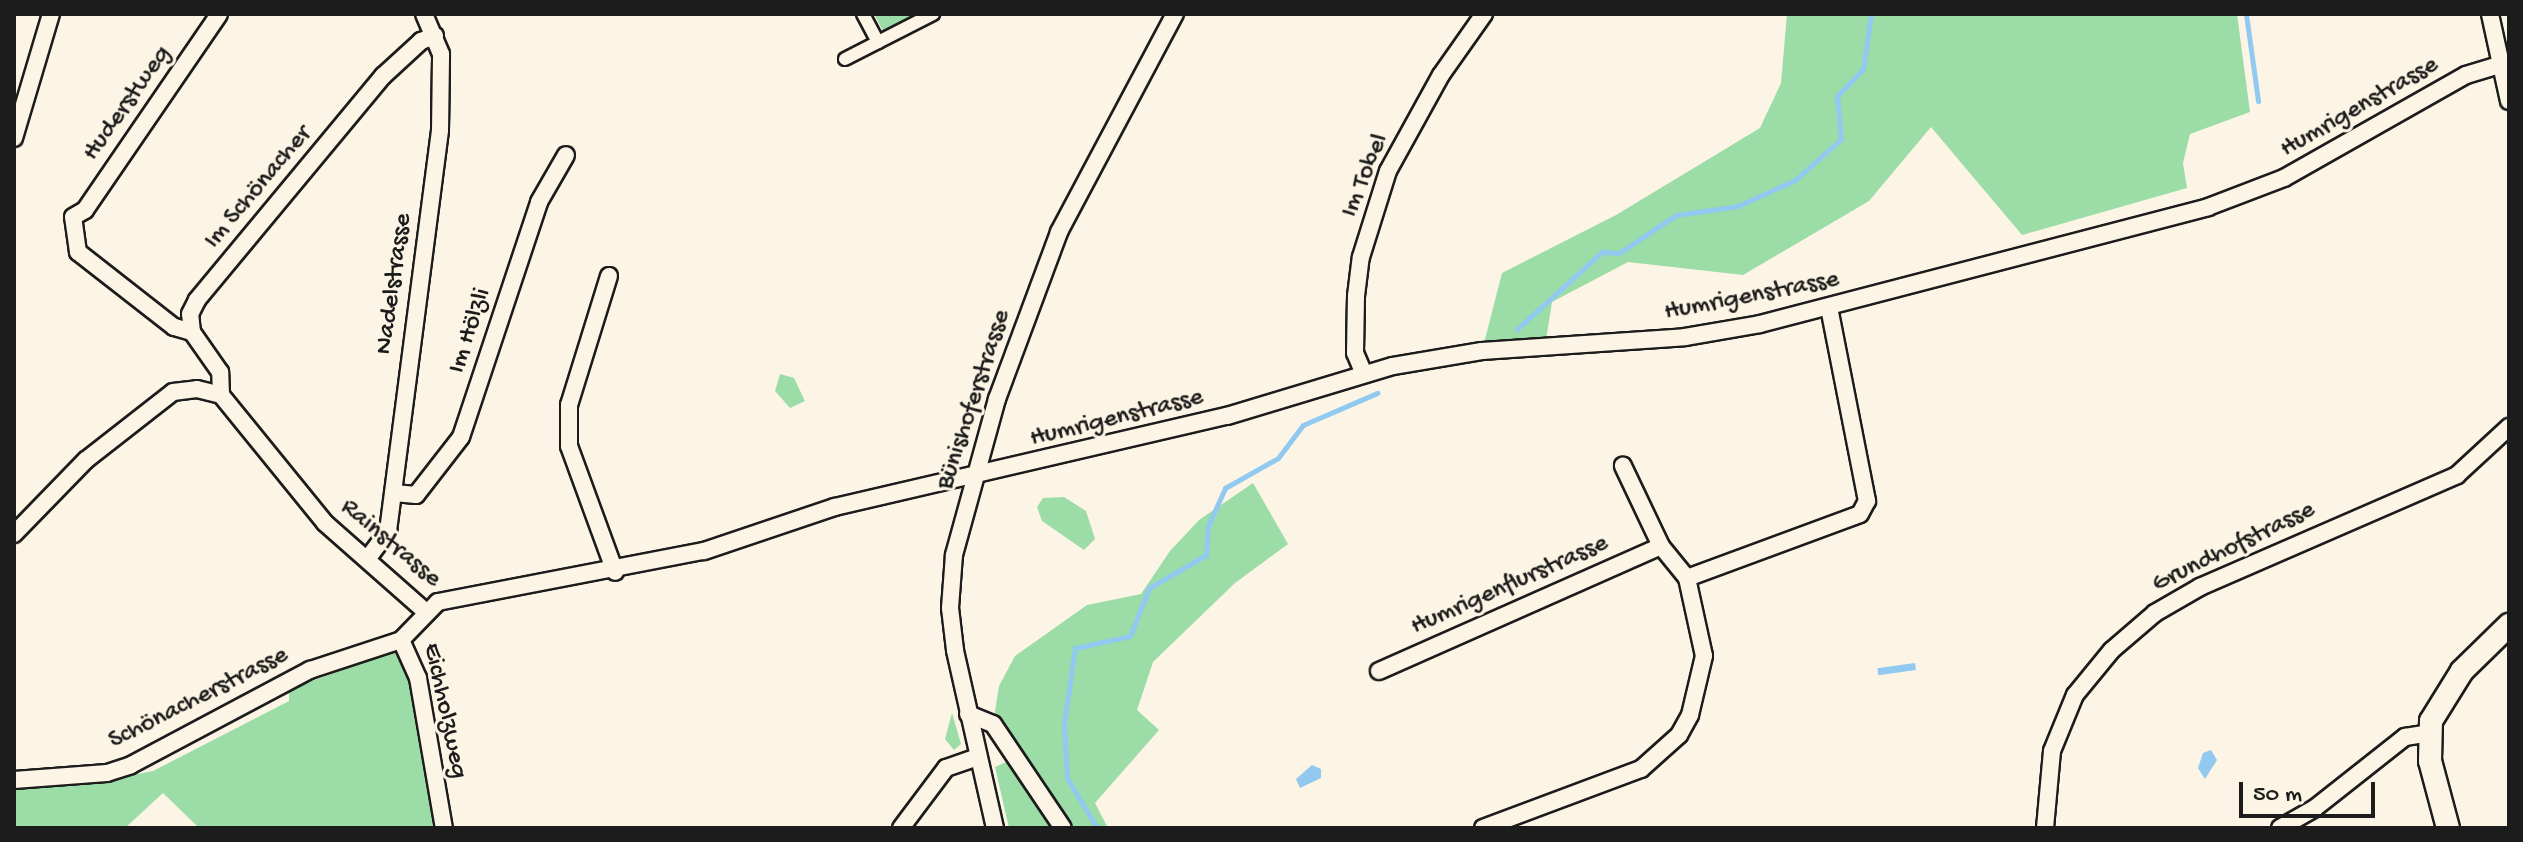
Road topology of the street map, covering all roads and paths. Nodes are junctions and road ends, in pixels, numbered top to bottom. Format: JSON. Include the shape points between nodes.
{"nodes":[{"id":1,"x":51,"y":14,"type":"edge"},
{"id":2,"x":219,"y":14,"type":"edge"},
{"id":3,"x":424,"y":14,"type":"edge"},
{"id":4,"x":863,"y":14,"type":"edge"},
{"id":5,"x":932,"y":14,"type":"edge"},
{"id":6,"x":1175,"y":14,"type":"edge"},
{"id":7,"x":1484,"y":14,"type":"edge"},
{"id":8,"x":2490,"y":14,"type":"edge"},
{"id":9,"x":435,"y":36,"type":"junction"},
{"id":10,"x":878,"y":42,"type":"junction"},
{"id":11,"x":845,"y":59,"type":"dead end"},
{"id":12,"x":2505,"y":63,"type":"edge"},
{"id":13,"x":2509,"y":101,"type":"edge"},
{"id":14,"x":14,"y":138,"type":"edge"},
{"id":15,"x":566,"y":155,"type":"dead end"},
{"id":16,"x":609,"y":276,"type":"dead end"},
{"id":17,"x":1829,"y":308,"type":"junction"},
{"id":18,"x":192,"y":332,"type":"junction"},
{"id":19,"x":1364,"y":374,"type":"junction"},
{"id":20,"x":221,"y":395,"type":"junction"},
{"id":21,"x":2509,"y":427,"type":"edge"},
{"id":22,"x":1623,"y":466,"type":"dead end"},
{"id":23,"x":973,"y":475,"type":"junction"},
{"id":24,"x":394,"y":493,"type":"junction"},
{"id":25,"x":14,"y":534,"type":"edge"},
{"id":26,"x":1661,"y":546,"type":"junction"},
{"id":27,"x":368,"y":558,"type":"junction"},
{"id":28,"x":615,"y":572,"type":"junction"},
{"id":29,"x":1687,"y":578,"type":"junction"},
{"id":30,"x":426,"y":612,"type":"junction"},
{"id":31,"x":2509,"y":625,"type":"edge"},
{"id":32,"x":401,"y":640,"type":"junction"},
{"id":33,"x":1379,"y":671,"type":"dead end"},
{"id":34,"x":968,"y":714,"type":"junction"},
{"id":35,"x":2429,"y":733,"type":"junction"},
{"id":36,"x":978,"y":757,"type":"junction"},
{"id":37,"x":14,"y":780,"type":"edge"},
{"id":38,"x":444,"y":828,"type":"edge"},
{"id":39,"x":901,"y":828,"type":"edge"},
{"id":40,"x":995,"y":828,"type":"edge"},
{"id":41,"x":1063,"y":828,"type":"edge"},
{"id":42,"x":1483,"y":828,"type":"edge"},
{"id":43,"x":2045,"y":828,"type":"edge"},
{"id":44,"x":2280,"y":828,"type":"edge"},
{"id":45,"x":2448,"y":828,"type":"edge"}],
"edges":[{"from":1,"to":14,"type":"street"},
{"from":2,"to":18,"type":"street","name":"Huderstweg","via":[[85,210],[73,217],[78,252],[174,327]]},
{"from":3,"to":9,"type":"street","name":"Nadelstrasse"},
{"from":4,"to":10,"type":"street"},
{"from":5,"to":10,"type":"street"},
{"from":6,"to":23,"type":"street","name":"Bünishoferstrasse","via":[[1059,232]]},
{"from":7,"to":19,"type":"street","name":"Im Tobel","via":[[1441,75],[1388,171],[1361,257],[1356,296],[1355,353]]},
{"from":8,"to":12,"type":"street"},
{"from":9,"to":18,"type":"street","name":"Im Schönacher","via":[[421,41],[383,76],[197,300],[190,314]]},
{"from":9,"to":24,"type":"street","name":"Nadelstrasse","via":[[443,73],[440,130]]},
{"from":10,"to":11,"type":"street"},
{"from":12,"to":13,"type":"street"},
{"from":12,"to":17,"type":"street","name":"Humrigenstrasse","via":[[2466,75],[2284,178],[2208,207]]},
{"from":15,"to":24,"type":"street","name":"Im Hölzli","via":[[539,202],[461,437],[416,495]]},
{"from":16,"to":28,"type":"street","via":[[569,405],[569,446]]},
{"from":17,"to":19,"type":"street","name":"Humrigenstrasse","via":[[1685,337],[1482,351]]},
{"from":17,"to":29,"type":"street","via":[[1867,501],[1860,514]]},
{"from":18,"to":20,"type":"street","via":[[220,372]]},
{"from":19,"to":23,"type":"street","name":"Humrigenstrasse","via":[[1227,416],[1035,465]]},
{"from":20,"to":25,"type":"street","via":[[197,389],[173,392],[86,460]]},
{"from":20,"to":27,"type":"street","name":"Rainstrasse","via":[[325,523]]},
{"from":21,"to":43,"type":"street","name":"Grundhofstrasse","via":[[2457,475],[2200,587],[2155,613],[2112,650],[2075,695],[2052,751]]},
{"from":22,"to":26,"type":"street"},
{"from":23,"to":28,"type":"street","name":"Rainstrasse","via":[[835,507],[704,551]]},
{"from":23,"to":34,"type":"street","name":"Bünishoferstrasse","via":[[954,555],[950,608]]},
{"from":24,"to":27,"type":"street","name":"Nadelstrasse","via":[[388,531]]},
{"from":26,"to":29,"type":"street"},
{"from":26,"to":33,"type":"street","name":"Humrigenflurstrasse"},
{"from":27,"to":30,"type":"street","name":"Rainstrasse"},
{"from":28,"to":30,"type":"street","name":"Rainstrasse","via":[[438,602]]},
{"from":29,"to":42,"type":"street","via":[[1704,656],[1697,695],[1679,735],[1641,769]]},
{"from":30,"to":32,"type":"street","name":"Eichholzweg"},
{"from":31,"to":35,"type":"main road","via":[[2448,690]]},
{"from":32,"to":37,"type":"street","name":"Schönacherstrasse","via":[[320,665],[131,765],[107,773]]},
{"from":32,"to":38,"type":"street","name":"Eichholzweg","via":[[418,678]]},
{"from":34,"to":36,"type":"street","name":"Bünishoferstrasse"},
{"from":34,"to":41,"type":"street","via":[[993,724]]},
{"from":35,"to":44,"type":"street","via":[[2405,737],[2315,808]]},
{"from":35,"to":45,"type":"main road","via":[[2430,761]]},
{"from":36,"to":39,"type":"street","via":[[946,768]]},
{"from":36,"to":40,"type":"street","name":"Bünishoferstrasse"}]}
